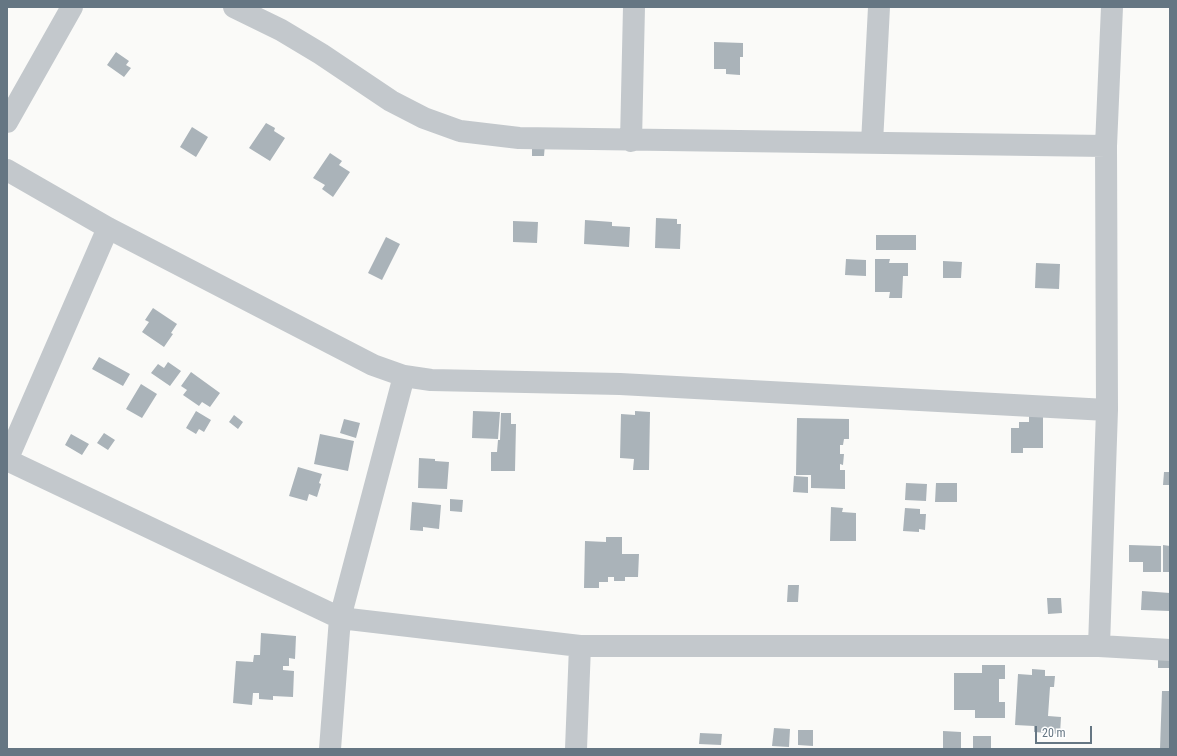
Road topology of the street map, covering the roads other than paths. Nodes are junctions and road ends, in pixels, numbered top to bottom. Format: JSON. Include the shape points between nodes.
{"nodes":[{"id":1,"x":72,"y":7,"type":"edge"},
{"id":2,"x":234,"y":7,"type":"edge"},
{"id":3,"x":634,"y":7,"type":"edge"},
{"id":4,"x":879,"y":7,"type":"edge"},
{"id":5,"x":1112,"y":7,"type":"edge"},
{"id":6,"x":7,"y":122,"type":"edge"},
{"id":7,"x":631,"y":141,"type":"junction"},
{"id":8,"x":872,"y":142,"type":"junction"},
{"id":9,"x":1106,"y":146,"type":"junction"},
{"id":10,"x":7,"y":170,"type":"edge"},
{"id":11,"x":108,"y":228,"type":"junction"},
{"id":12,"x":404,"y":376,"type":"junction"},
{"id":13,"x":1107,"y":410,"type":"junction"},
{"id":14,"x":7,"y":460,"type":"edge"},
{"id":15,"x":340,"y":618,"type":"junction"},
{"id":16,"x":580,"y":646,"type":"junction"},
{"id":17,"x":1099,"y":646,"type":"junction"},
{"id":18,"x":1170,"y":650,"type":"edge"},
{"id":19,"x":330,"y":749,"type":"edge"},
{"id":20,"x":576,"y":749,"type":"edge"}],
"edges":[{"from":1,"to":6,"type":"street"},
{"from":2,"to":7,"type":"street","via":[[281,30],[391,101],[424,118],[460,131],[519,138]]},
{"from":3,"to":7,"type":"street"},
{"from":4,"to":8,"type":"street"},
{"from":5,"to":9,"type":"street"},
{"from":7,"to":8,"type":"street"},
{"from":8,"to":9,"type":"street"},
{"from":9,"to":13,"type":"street"},
{"from":10,"to":11,"type":"street"},
{"from":11,"to":12,"type":"street","via":[[373,365]]},
{"from":11,"to":14,"type":"street"},
{"from":12,"to":13,"type":"street","via":[[431,380],[620,384]]},
{"from":12,"to":15,"type":"street"},
{"from":13,"to":17,"type":"street"},
{"from":14,"to":15,"type":"street"},
{"from":15,"to":16,"type":"street"},
{"from":15,"to":19,"type":"street"},
{"from":16,"to":17,"type":"street"},
{"from":16,"to":20,"type":"street"},
{"from":17,"to":18,"type":"street"}]}
